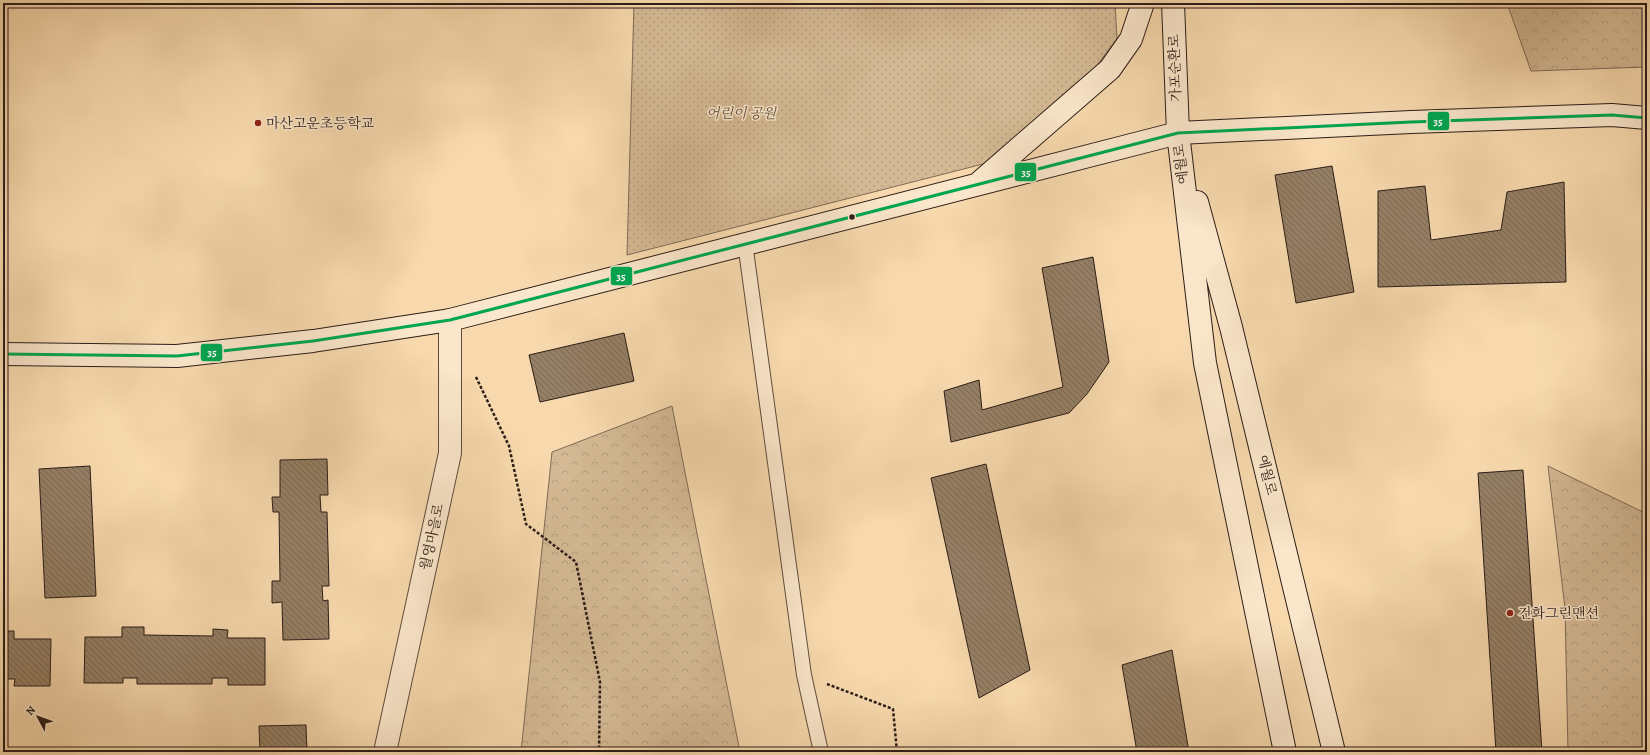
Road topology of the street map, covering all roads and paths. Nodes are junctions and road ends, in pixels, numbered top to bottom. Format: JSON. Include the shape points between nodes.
{"nodes":[{"id":1,"x":1143,"y":3,"type":"edge"},
{"id":2,"x":1173,"y":3,"type":"edge"},
{"id":3,"x":1647,"y":118,"type":"edge"},
{"id":4,"x":1178,"y":133,"type":"junction"},
{"id":5,"x":978,"y":183,"type":"junction"},
{"id":6,"x":745,"y":244,"type":"junction"},
{"id":7,"x":450,"y":320,"type":"junction"},
{"id":8,"x":3,"y":354,"type":"edge"},
{"id":9,"x":476,"y":376,"type":"dead end"},
{"id":10,"x":804,"y":675,"type":"junction"},
{"id":11,"x":385,"y":752,"type":"edge"},
{"id":12,"x":599,"y":752,"type":"edge"},
{"id":13,"x":821,"y":752,"type":"edge"},
{"id":14,"x":897,"y":752,"type":"edge"},
{"id":15,"x":1285,"y":752,"type":"edge"},
{"id":16,"x":1334,"y":752,"type":"edge"}],
"edges":[{"from":1,"to":5,"type":"main road","via":[[1131,38],[1110,69]]},
{"from":2,"to":4,"type":"main road","name":"가포순환로"},
{"from":3,"to":4,"type":"main road","via":[[1612,115]]},
{"from":4,"to":5,"type":"main road"},
{"from":4,"to":15,"type":"main road","name":"예월로","via":[[1205,363]]},
{"from":4,"to":16,"type":"main road","name":"예월로","via":[[1231,327]]},
{"from":5,"to":6,"type":"main road"},
{"from":6,"to":7,"type":"main road"},
{"from":6,"to":10,"type":"lane"},
{"from":7,"to":8,"type":"main road","via":[[313,341],[177,356]]},
{"from":7,"to":11,"type":"main road","name":"월영마을로","via":[[450,453]]},
{"from":9,"to":12,"type":"path","via":[[509,446],[526,524],[576,562],[600,682]]},
{"from":10,"to":13,"type":"lane"},
{"from":10,"to":14,"type":"path","via":[[893,709]]}]}
